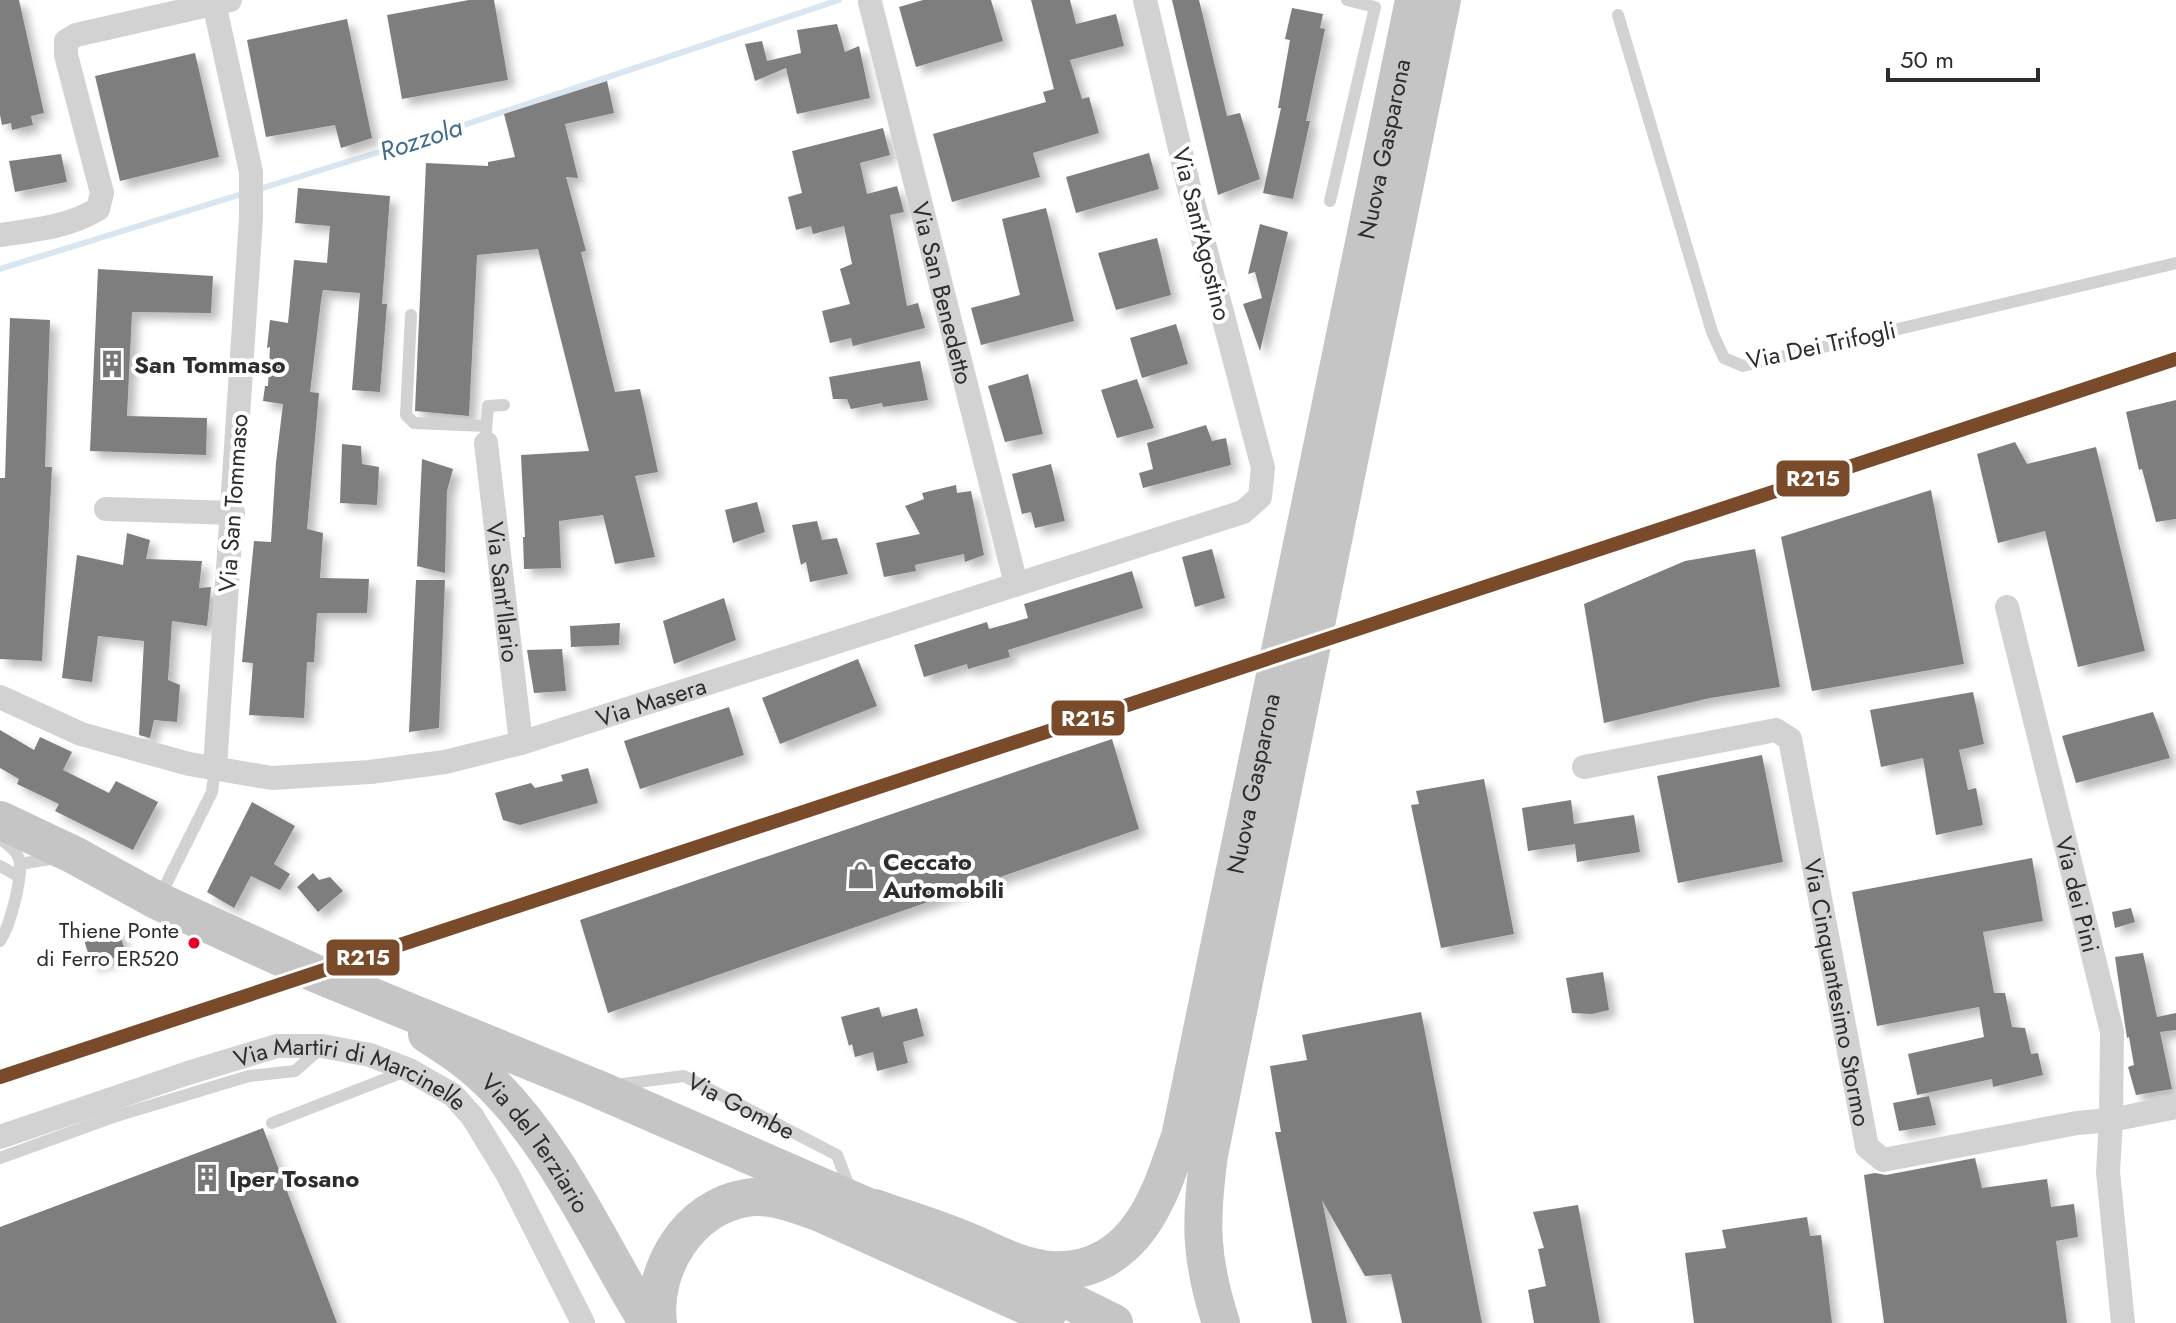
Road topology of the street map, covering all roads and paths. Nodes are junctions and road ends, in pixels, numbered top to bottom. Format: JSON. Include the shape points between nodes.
{"nodes":[{"id":1,"x":1145,"y":0,"type":"edge"},
{"id":2,"x":1347,"y":0,"type":"edge"},
{"id":3,"x":1414,"y":0,"type":"edge"},
{"id":4,"x":1442,"y":0,"type":"edge"},
{"id":5,"x":222,"y":2,"type":"edge"},
{"id":6,"x":870,"y":2,"type":"dead end"},
{"id":7,"x":1618,"y":15,"type":"dead end"},
{"id":8,"x":1330,"y":201,"type":"dead end"},
{"id":9,"x":0,"y":235,"type":"edge"},
{"id":10,"x":2176,"y":263,"type":"edge"},
{"id":11,"x":411,"y":315,"type":"dead end"},
{"id":12,"x":504,"y":405,"type":"dead end"},
{"id":13,"x":486,"y":434,"type":"junction"},
{"id":14,"x":1263,"y":468,"type":"joint"},
{"id":15,"x":106,"y":509,"type":"dead end"},
{"id":16,"x":233,"y":513,"type":"junction"},
{"id":17,"x":1016,"y":584,"type":"junction"},
{"id":18,"x":2007,"y":607,"type":"dead end"},
{"id":19,"x":0,"y":697,"type":"edge"},
{"id":20,"x":521,"y":743,"type":"junction"},
{"id":21,"x":215,"y":767,"type":"junction"},
{"id":22,"x":1584,"y":767,"type":"dead end"},
{"id":23,"x":0,"y":820,"type":"edge"},
{"id":24,"x":0,"y":839,"type":"edge"},
{"id":25,"x":74,"y":855,"type":"junction"},
{"id":26,"x":0,"y":866,"type":"edge"},
{"id":27,"x":19,"y":870,"type":"junction"},
{"id":28,"x":158,"y":901,"type":"junction"},
{"id":29,"x":0,"y":941,"type":"edge"},
{"id":30,"x":379,"y":1001,"type":"junction"},
{"id":31,"x":322,"y":1046,"type":"junction"},
{"id":32,"x":409,"y":1070,"type":"junction"},
{"id":33,"x":593,"y":1087,"type":"junction"},
{"id":34,"x":2176,"y":1107,"type":"edge"},
{"id":35,"x":2111,"y":1120,"type":"junction"},
{"id":36,"x":272,"y":1123,"type":"dead end"},
{"id":37,"x":0,"y":1137,"type":"edge"},
{"id":38,"x":1180,"y":1137,"type":"junction"},
{"id":39,"x":0,"y":1158,"type":"edge"},
{"id":40,"x":781,"y":1168,"type":"junction"},
{"id":41,"x":864,"y":1204,"type":"junction"},
{"id":42,"x":668,"y":1260,"type":"junction"},
{"id":43,"x":1069,"y":1313,"type":"edge"},
{"id":44,"x":583,"y":1323,"type":"edge"},
{"id":45,"x":648,"y":1323,"type":"edge"},
{"id":46,"x":658,"y":1323,"type":"edge"},
{"id":47,"x":1114,"y":1323,"type":"edge"},
{"id":48,"x":1221,"y":1323,"type":"edge"},
{"id":49,"x":2123,"y":1323,"type":"edge"}],
"edges":[{"from":1,"to":14,"type":"street","name":"Via Sant'Agostino"},
{"from":2,"to":8,"type":"lane","via":[[1375,7]]},
{"from":3,"to":38,"type":"main road","name":"Nuova Gasparona"},
{"from":4,"to":48,"type":"main road","name":"Nuova Gasparona","via":[[1209,1155],[1201,1209],[1203,1250]]},
{"from":5,"to":9,"type":"street","via":[[66,41],[102,193],[98,209],[52,227]]},
{"from":5,"to":16,"type":"street","name":"Via San Tommaso","via":[[251,172]]},
{"from":6,"to":17,"type":"street","name":"Via San Benedetto"},
{"from":7,"to":10,"type":"lane","name":"Via Dei Trifogli","via":[[1724,358],[1743,366]]},
{"from":11,"to":13,"type":"lane","via":[[406,415],[414,423]]},
{"from":12,"to":13,"type":"lane","via":[[488,406]]},
{"from":13,"to":20,"type":"street","name":"Via Sant'Ilario"},
{"from":14,"to":17,"type":"street","name":"Via Masera","via":[[1260,497],[1243,512]]},
{"from":15,"to":16,"type":"street"},
{"from":16,"to":21,"type":"street","name":"Via San Tommaso"},
{"from":17,"to":20,"type":"street","name":"Via Masera"},
{"from":18,"to":35,"type":"street","name":"Via dei Pini","via":[[2112,1032]]},
{"from":19,"to":21,"type":"street","name":"Via Masera","via":[[81,734]]},
{"from":20,"to":21,"type":"street","name":"Via Masera","via":[[445,762],[321,777],[272,778]]},
{"from":21,"to":28,"type":"lane","via":[[212,792]]},
{"from":22,"to":35,"type":"street","name":"Via Cinquantesimo Stormo","via":[[1776,730],[1790,739],[1867,1147],[1883,1160]]},
{"from":23,"to":25,"type":"main road","name":"Via Gombe"},
{"from":24,"to":27,"type":"lane","via":[[16,853]]},
{"from":25,"to":27,"type":"lane"},
{"from":25,"to":28,"type":"main road","name":"Via Gombe"},
{"from":26,"to":27,"type":"lane"},
{"from":27,"to":29,"type":"lane"},
{"from":28,"to":30,"type":"main road","name":"Via Gombe"},
{"from":30,"to":33,"type":"main road","name":"Via Gombe"},
{"from":30,"to":45,"type":"main road","name":"Via del Terziario","via":[[485,1077],[523,1118]]},
{"from":31,"to":32,"type":"street","name":"Via Martiri di Marcinelle","via":[[370,1055]]},
{"from":31,"to":37,"type":"street","name":"Via Martiri di Marcinelle","via":[[277,1046]]},
{"from":31,"to":39,"type":"lane","via":[[295,1071],[249,1076]]},
{"from":32,"to":36,"type":"lane"},
{"from":32,"to":44,"type":"street","name":"Via Martiri di Marcinelle","via":[[453,1095],[472,1116]]},
{"from":33,"to":40,"type":"main road","name":"Via Gombe"},
{"from":33,"to":41,"type":"lane","name":"Via Gombe","via":[[684,1076],[837,1155]]},
{"from":34,"to":35,"type":"street"},
{"from":35,"to":49,"type":"street","via":[[2108,1172]]},
{"from":38,"to":41,"type":"main road","name":"Nuova Gasparona","via":[[1156,1200],[1135,1233],[1112,1255],[1071,1272],[1026,1266]]},
{"from":38,"to":43,"type":"main road","via":[[1169,1204],[1156,1233],[1120,1280]]},
{"from":40,"to":41,"type":"main road","name":"Via Gombe"},
{"from":40,"to":42,"type":"main road","via":[[752,1168],[718,1181],[679,1232]]},
{"from":41,"to":43,"type":"main road","name":"Via Gombe"},
{"from":42,"to":43,"type":"main road","via":[[701,1218],[719,1206],[761,1198],[818,1212],[984,1287]]},
{"from":42,"to":46,"type":"main road","via":[[658,1289]]},
{"from":43,"to":47,"type":"main road","name":"Via Gombe"}]}
